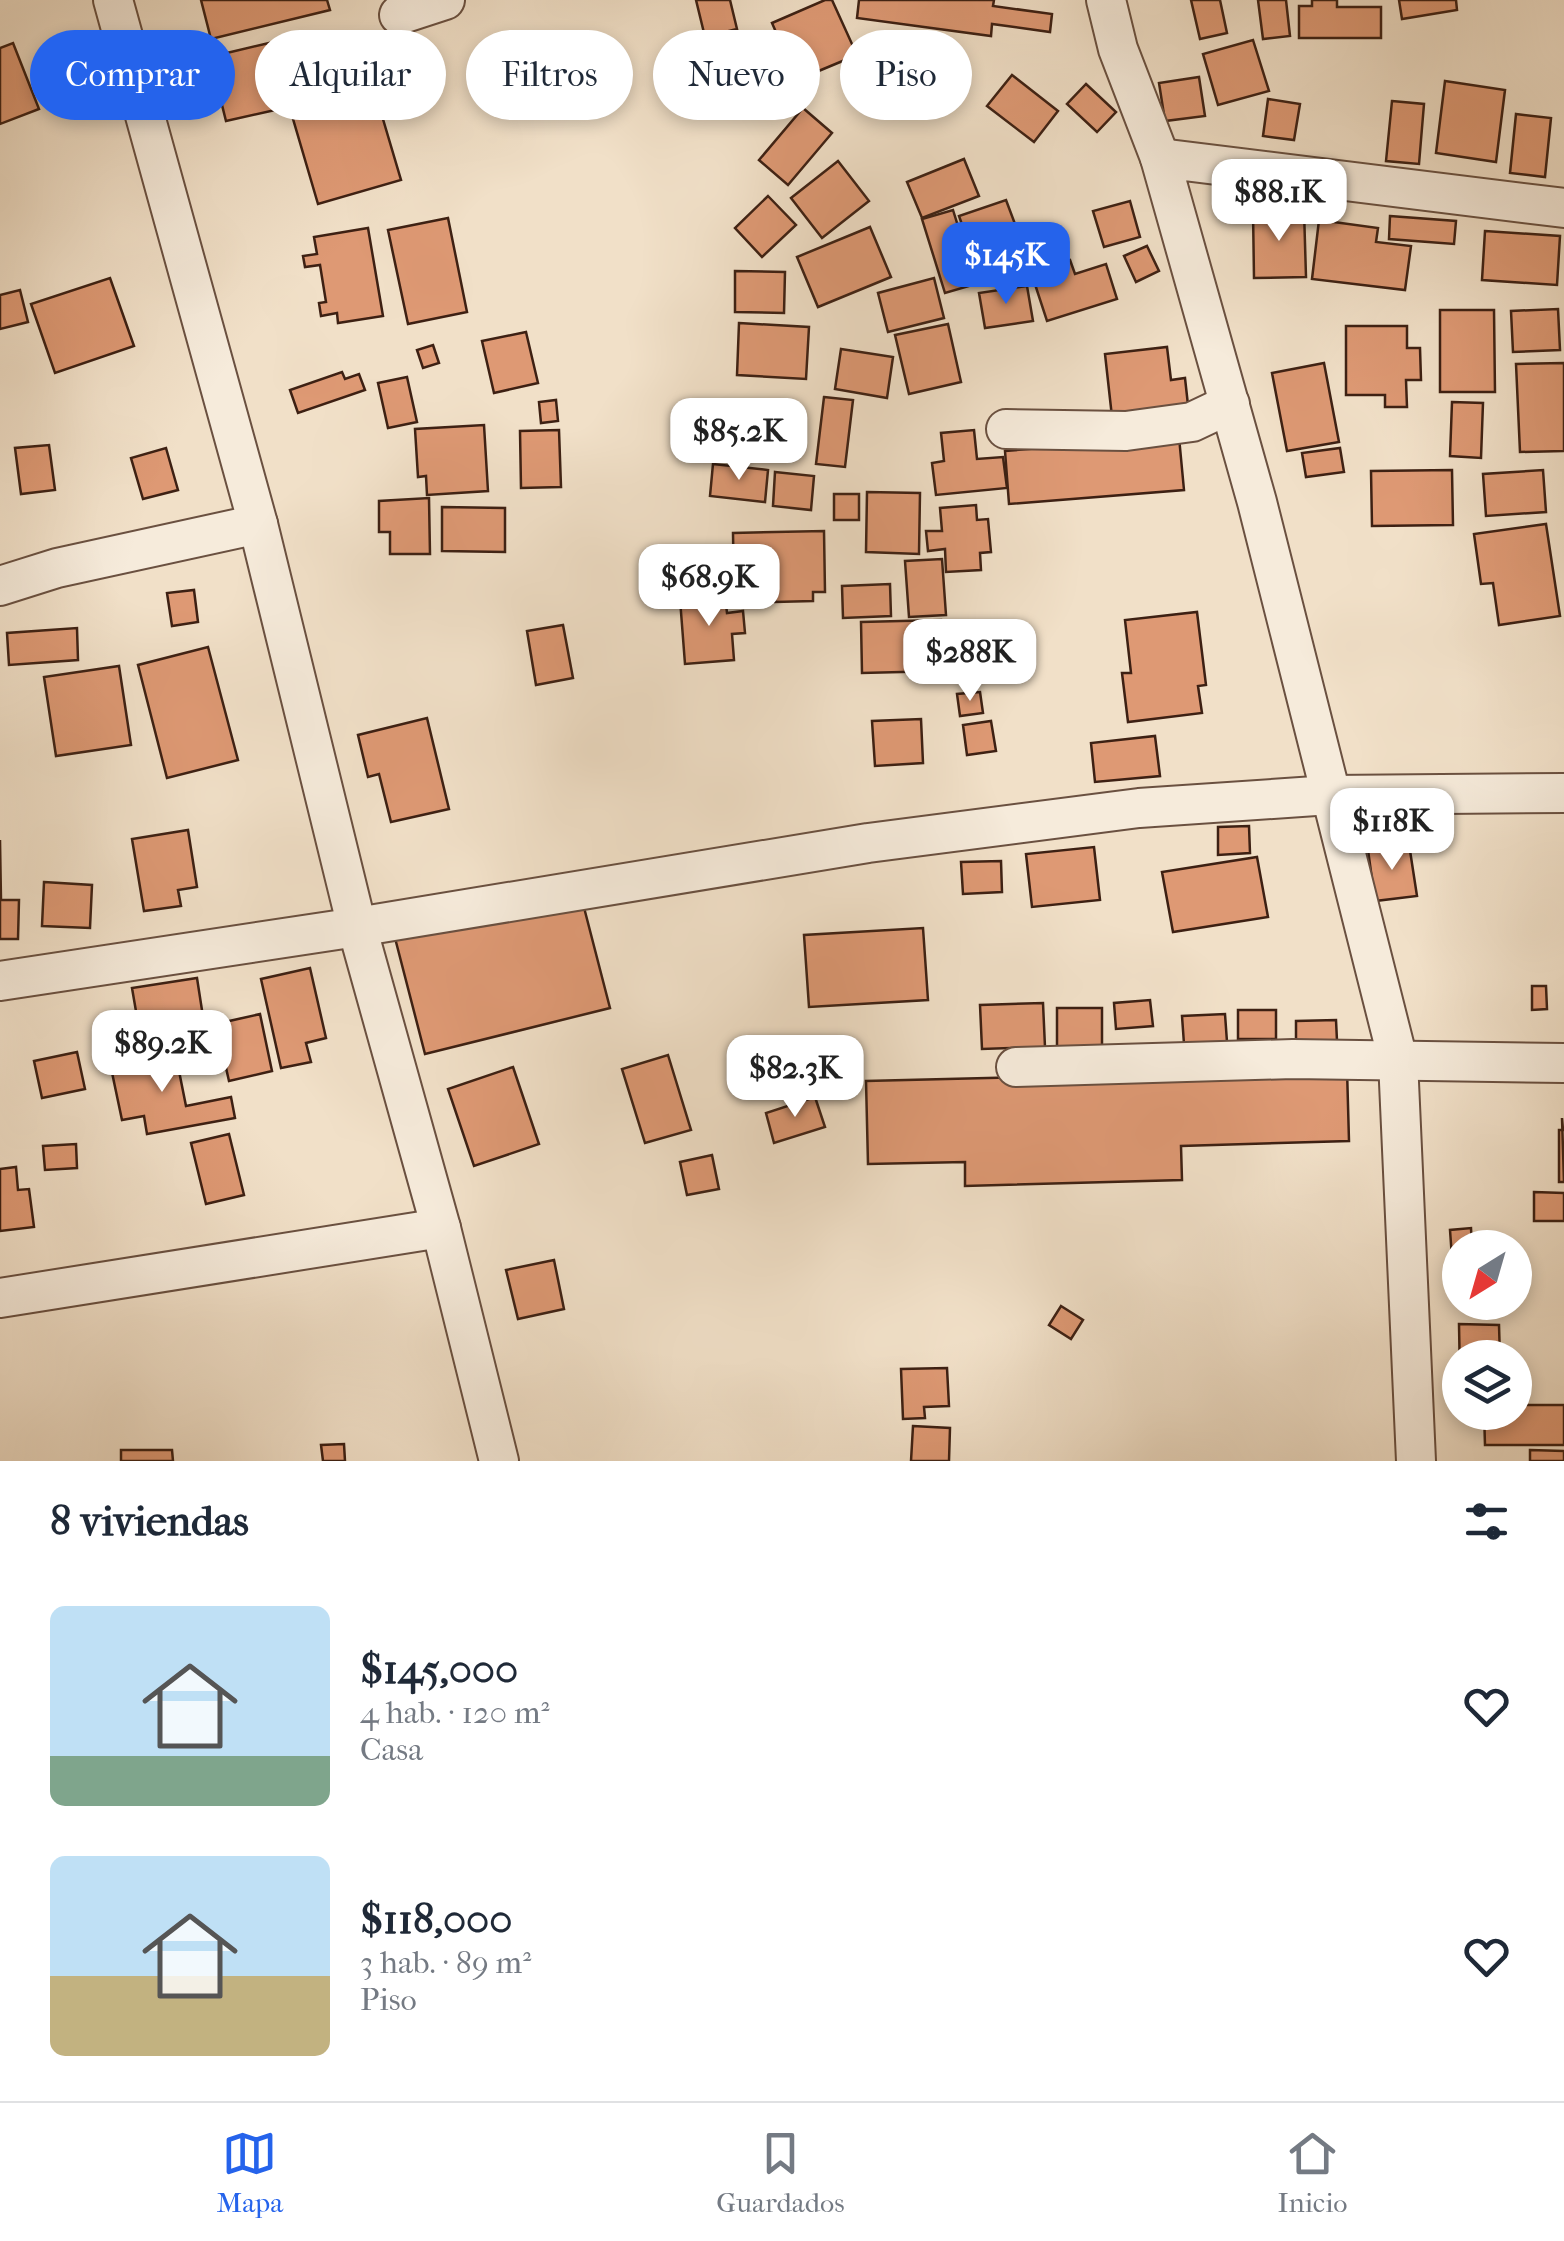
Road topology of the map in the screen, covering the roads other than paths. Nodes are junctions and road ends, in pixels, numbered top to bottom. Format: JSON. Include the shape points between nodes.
{"nodes":[{"id":1,"x":113,"y":0,"type":"edge"},
{"id":2,"x":445,"y":0,"type":"edge"},
{"id":3,"x":1106,"y":0,"type":"edge"},
{"id":4,"x":399,"y":15,"type":"dead end"},
{"id":5,"x":1160,"y":158,"type":"junction"},
{"id":6,"x":1564,"y":208,"type":"edge"},
{"id":7,"x":1230,"y":404,"type":"junction"},
{"id":8,"x":1006,"y":429,"type":"dead end"},
{"id":9,"x":258,"y":524,"type":"junction"},
{"id":10,"x":0,"y":586,"type":"edge"},
{"id":11,"x":1564,"y":792,"type":"edge"},
{"id":12,"x":1330,"y":795,"type":"junction"},
{"id":13,"x":358,"y":927,"type":"junction"},
{"id":14,"x":0,"y":981,"type":"edge"},
{"id":15,"x":1398,"y":1060,"type":"junction"},
{"id":16,"x":1564,"y":1063,"type":"edge"},
{"id":17,"x":1016,"y":1067,"type":"dead end"},
{"id":18,"x":441,"y":1228,"type":"junction"},
{"id":19,"x":0,"y":1298,"type":"edge"},
{"id":20,"x":499,"y":1461,"type":"edge"},
{"id":21,"x":1416,"y":1461,"type":"edge"}],
"edges":[{"from":1,"to":9,"type":"street"},
{"from":2,"to":4,"type":"street"},
{"from":3,"to":5,"type":"street"},
{"from":5,"to":6,"type":"street"},
{"from":5,"to":7,"type":"street"},
{"from":7,"to":8,"type":"street","via":[[1192,422],[1126,430]]},
{"from":7,"to":12,"type":"street"},
{"from":9,"to":10,"type":"street"},
{"from":9,"to":13,"type":"street"},
{"from":11,"to":12,"type":"street"},
{"from":12,"to":13,"type":"street","via":[[1139,808],[868,842]]},
{"from":12,"to":15,"type":"street"},
{"from":13,"to":14,"type":"street"},
{"from":13,"to":18,"type":"street"},
{"from":15,"to":16,"type":"street"},
{"from":15,"to":17,"type":"street"},
{"from":15,"to":21,"type":"street"},
{"from":18,"to":19,"type":"street"},
{"from":18,"to":20,"type":"street"}]}
